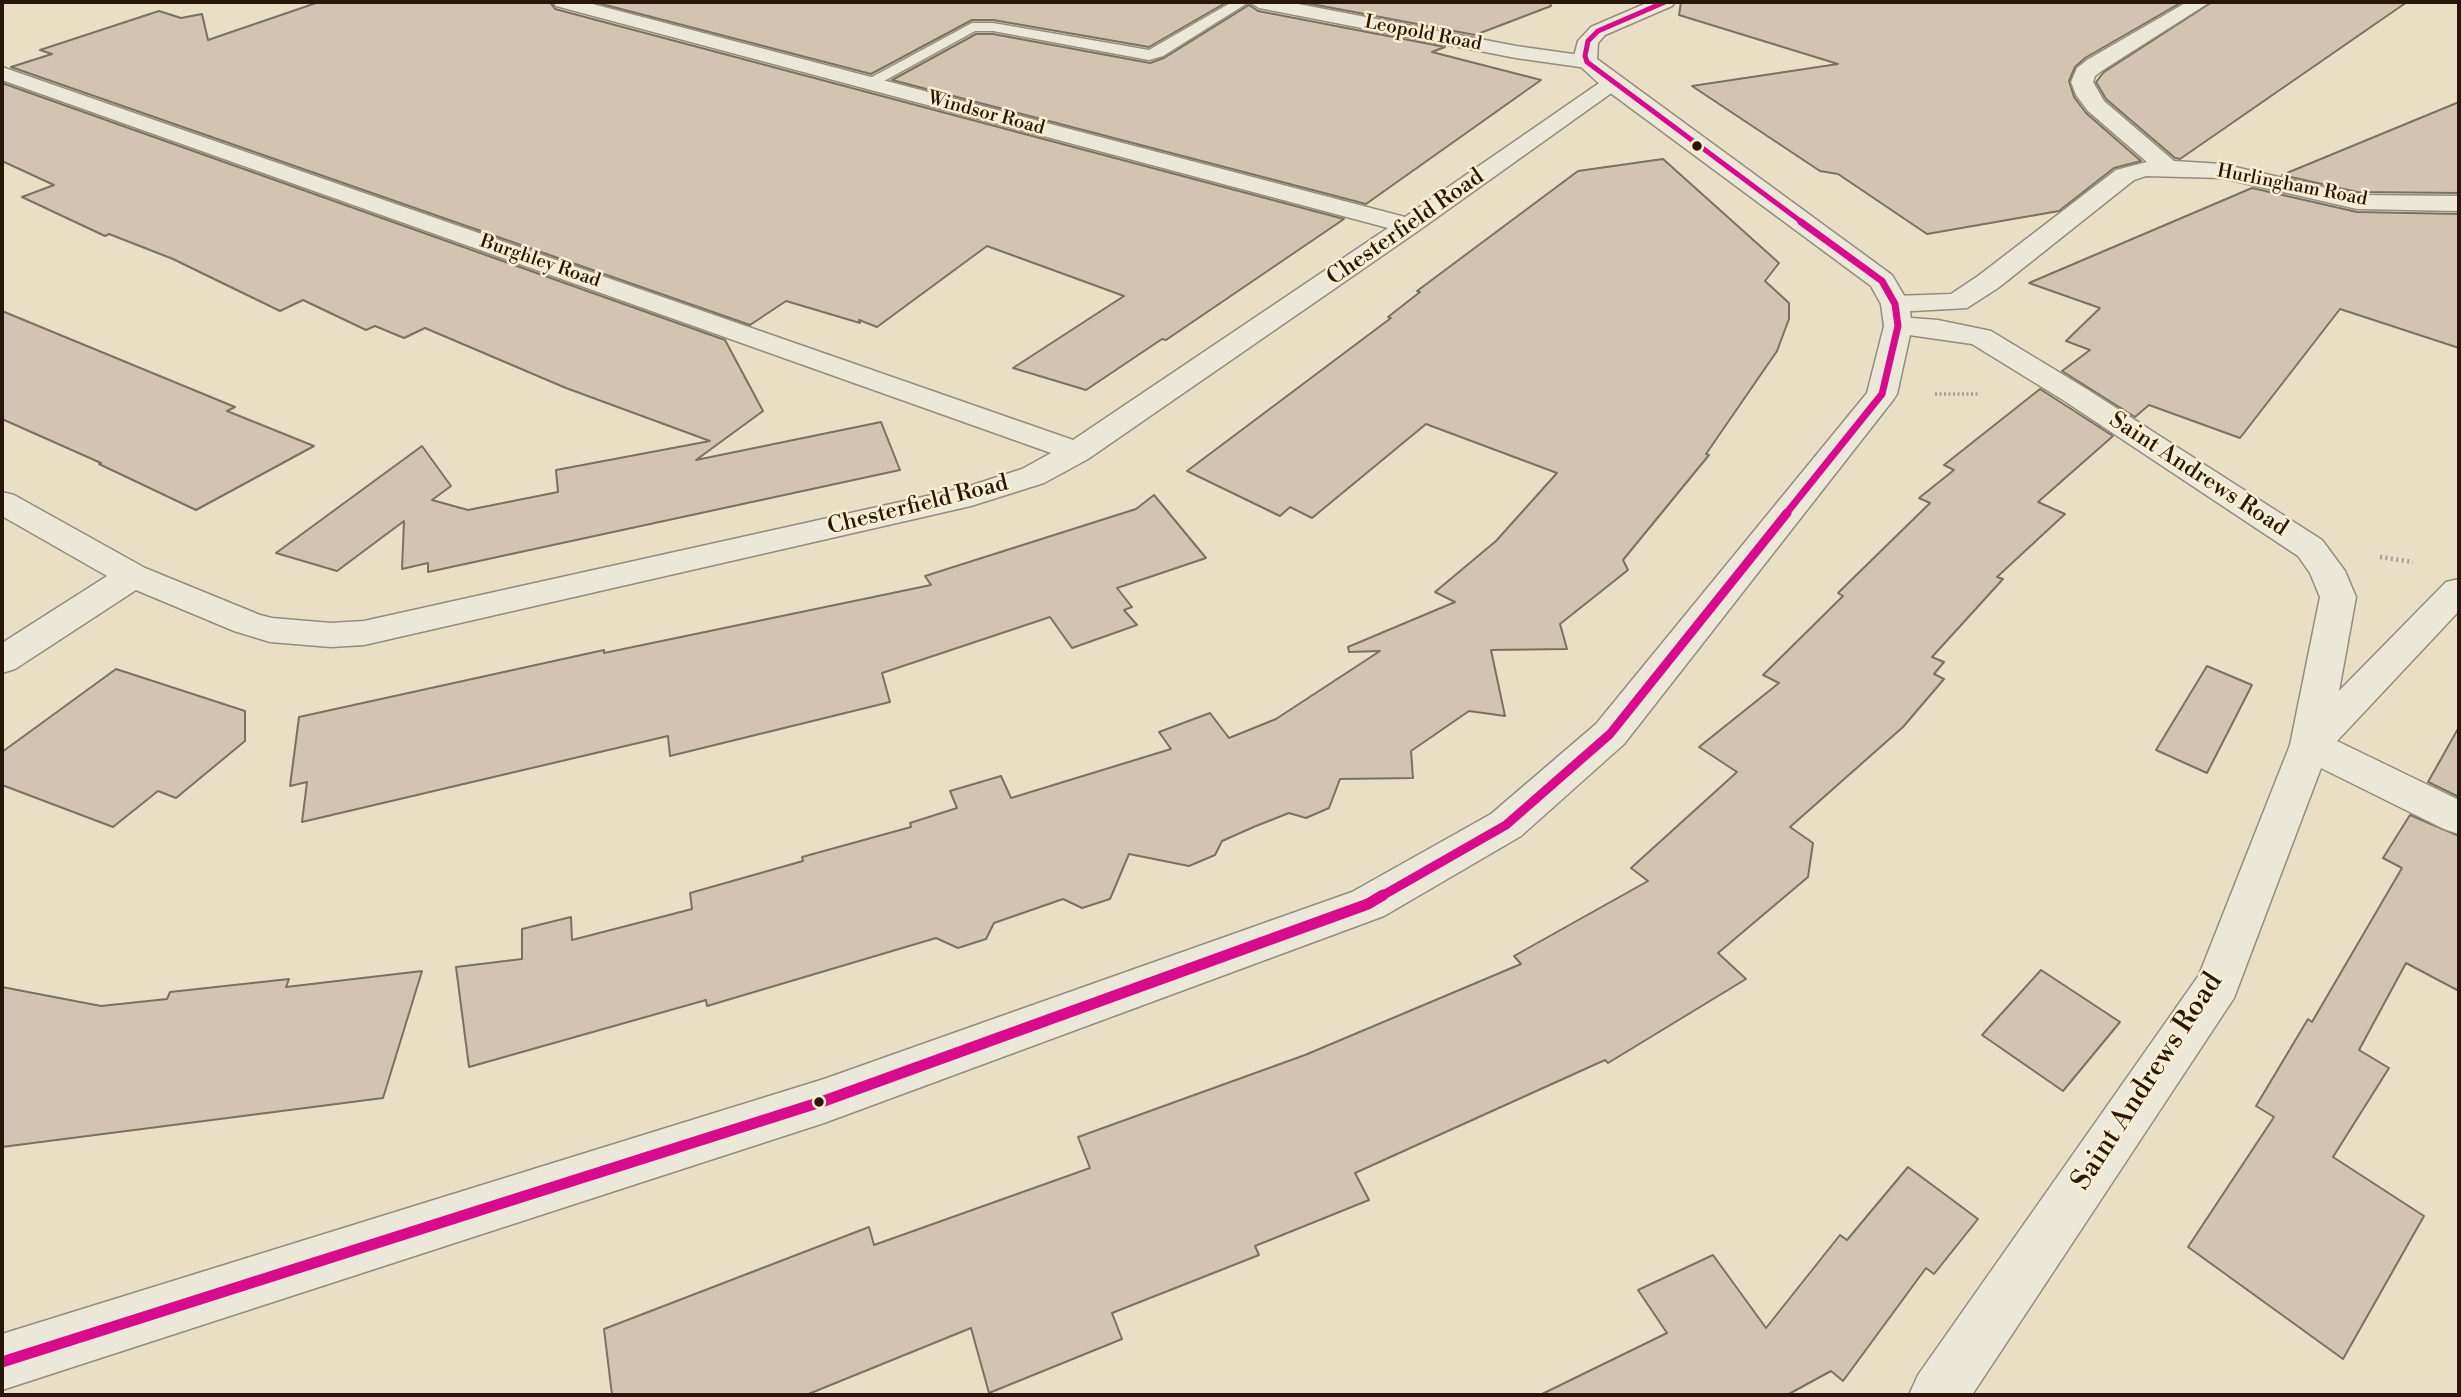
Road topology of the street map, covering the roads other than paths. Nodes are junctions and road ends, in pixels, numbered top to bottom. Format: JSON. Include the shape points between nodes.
{"nodes":[{"id":1,"x":563,"y":2,"type":"edge"},
{"id":2,"x":1242,"y":2,"type":"edge"},
{"id":3,"x":1259,"y":2,"type":"edge"},
{"id":4,"x":1664,"y":2,"type":"edge"},
{"id":5,"x":2200,"y":2,"type":"edge"},
{"id":6,"x":2,"y":73,"type":"edge"},
{"id":7,"x":1600,"y":73,"type":"junction"},
{"id":8,"x":869,"y":83,"type":"junction"},
{"id":9,"x":2167,"y":167,"type":"junction"},
{"id":10,"x":2459,"y":204,"type":"edge"},
{"id":11,"x":1409,"y":226,"type":"junction"},
{"id":12,"x":1896,"y":315,"type":"junction"},
{"id":13,"x":1077,"y":452,"type":"junction"},
{"id":14,"x":2,"y":502,"type":"edge"},
{"id":15,"x":133,"y":576,"type":"junction"},
{"id":16,"x":2459,"y":590,"type":"edge"},
{"id":17,"x":2,"y":660,"type":"edge"},
{"id":18,"x":2310,"y":745,"type":"junction"},
{"id":19,"x":2459,"y":818,"type":"edge"},
{"id":20,"x":2,"y":1362,"type":"edge"},
{"id":21,"x":1938,"y":1395,"type":"edge"}],
"edges":[{"from":1,"to":8,"type":"street","name":"Windsor Road"},
{"from":2,"to":8,"type":"lane","via":[[1149,55],[993,26],[972,27]]},
{"from":3,"to":7,"type":"street","name":"Leopold Road"},
{"from":4,"to":7,"type":"street","via":[[1598,31],[1588,41],[1585,57]]},
{"from":5,"to":9,"type":"street","via":[[2095,65],[2082,82],[2096,106]]},
{"from":6,"to":13,"type":"street","name":"Burghley Road"},
{"from":7,"to":11,"type":"street","name":"Chesterfield Road"},
{"from":7,"to":12,"type":"street","via":[[1882,281]]},
{"from":8,"to":11,"type":"street","name":"Windsor Road"},
{"from":9,"to":10,"type":"street","name":"Hurlingham Road","via":[[2222,171],[2357,202]]},
{"from":9,"to":12,"type":"street","name":"Hurlingham Road","via":[[2125,175],[1957,302]]},
{"from":11,"to":13,"type":"street","name":"Chesterfield Road"},
{"from":12,"to":18,"type":"street","name":"Saint Andrews Road","via":[[1981,337],[2310,548],[2327,571],[2337,597]]},
{"from":12,"to":20,"type":"street","via":[[1882,394],[1610,734],[1506,825],[1368,904],[824,1101]]},
{"from":13,"to":15,"type":"street","name":"Chesterfield Road","via":[[1033,476],[971,496],[365,633],[270,630]]},
{"from":14,"to":15,"type":"street","name":"Chesterfield Road"},
{"from":15,"to":17,"type":"street"},
{"from":16,"to":18,"type":"street","name":"Saint Andrews Road"},
{"from":18,"to":19,"type":"street"},
{"from":18,"to":21,"type":"street","name":"Saint Andrews Road","via":[[2218,984]]}]}
